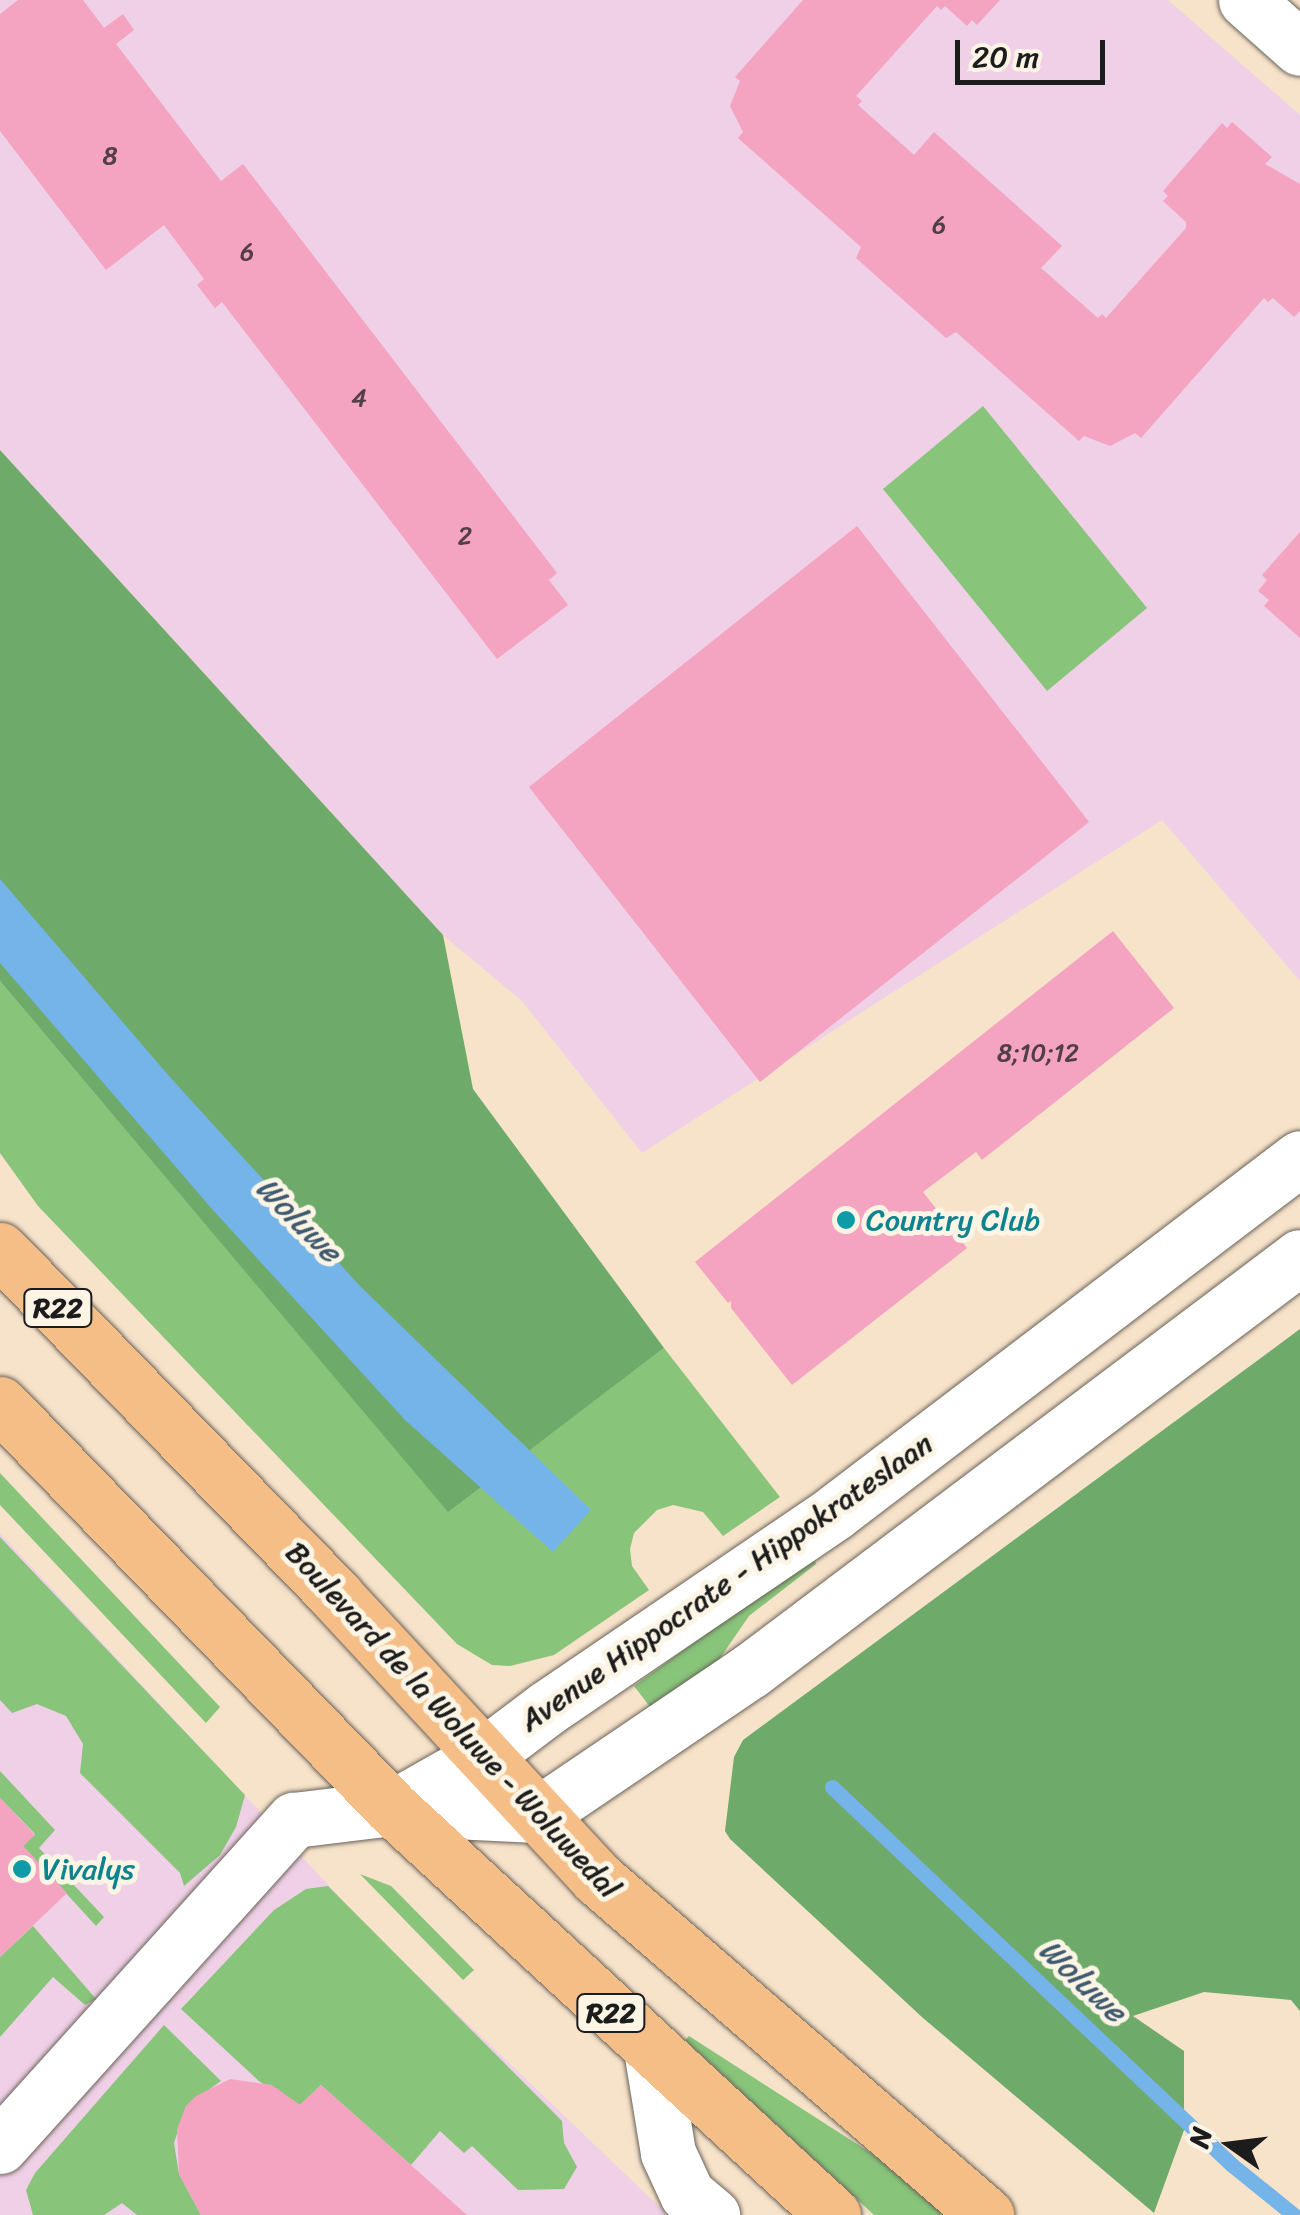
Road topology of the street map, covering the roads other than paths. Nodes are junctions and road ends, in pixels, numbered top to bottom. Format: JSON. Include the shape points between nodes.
{"nodes":[{"id":1,"x":1246,"y":0,"type":"edge"},
{"id":2,"x":1300,"y":48,"type":"edge"},
{"id":3,"x":1300,"y":1158,"type":"edge"},
{"id":4,"x":0,"y":1250,"type":"edge"},
{"id":5,"x":1300,"y":1257,"type":"edge"},
{"id":6,"x":0,"y":1404,"type":"edge"},
{"id":7,"x":482,"y":1757,"type":"junction"},
{"id":8,"x":392,"y":1808,"type":"junction"},
{"id":9,"x":537,"y":1816,"type":"junction"},
{"id":10,"x":650,"y":2050,"type":"junction"},
{"id":11,"x":0,"y":2146,"type":"edge"},
{"id":12,"x":712,"y":2215,"type":"edge"},
{"id":13,"x":833,"y":2215,"type":"edge"},
{"id":14,"x":986,"y":2215,"type":"edge"}],
"edges":[{"from":1,"to":2,"type":"street"},
{"from":3,"to":7,"type":"street","name":"Avenue Hippocrate - Hippokrateslaan","via":[[835,1512]]},
{"from":4,"to":7,"type":"highway","name":"Boulevard de la Woluwe - Woluwedal","number":"R22"},
{"from":5,"to":9,"type":"street","via":[[750,1671]]},
{"from":6,"to":8,"type":"highway","number":"R22"},
{"from":7,"to":8,"type":"street","name":"Avenue Hippocrate - Hippokrateslaan"},
{"from":7,"to":9,"type":"highway","name":"Boulevard de la Woluwe - Woluwedal","number":"R22"},
{"from":8,"to":9,"type":"street"},
{"from":8,"to":10,"type":"highway","number":"R22"},
{"from":8,"to":11,"type":"street","via":[[294,1820]]},
{"from":9,"to":14,"type":"highway","name":"Boulevard de la Woluwe - Woluwedal","number":"R22","via":[[597,1878]]},
{"from":10,"to":12,"type":"street","via":[[668,2153],[687,2194]]},
{"from":10,"to":13,"type":"highway","number":"R22"}]}
